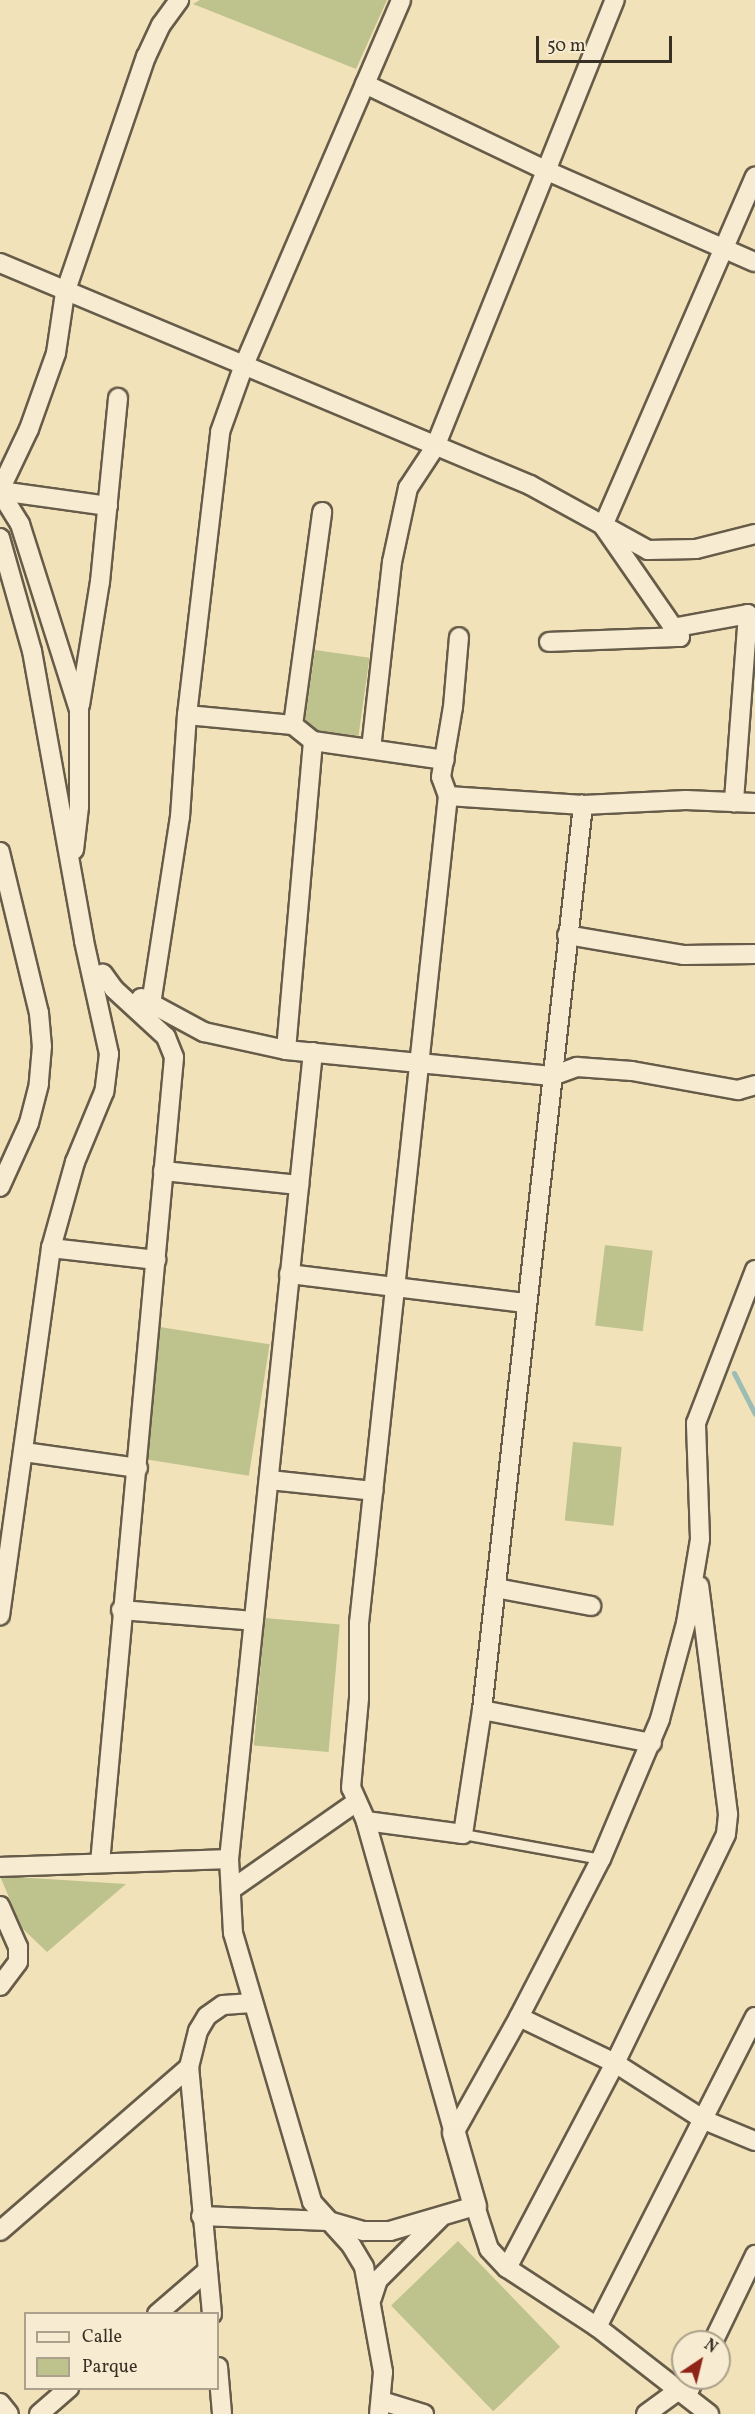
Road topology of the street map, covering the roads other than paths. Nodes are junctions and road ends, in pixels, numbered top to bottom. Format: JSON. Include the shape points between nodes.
{"nodes":[{"id":1,"x":179,"y":0,"type":"edge"},
{"id":2,"x":401,"y":0,"type":"edge"},
{"id":3,"x":615,"y":0,"type":"edge"},
{"id":4,"x":365,"y":84,"type":"junction"},
{"id":5,"x":545,"y":170,"type":"junction"},
{"id":6,"x":755,"y":177,"type":"edge"},
{"id":7,"x":723,"y":246,"type":"junction"},
{"id":8,"x":755,"y":262,"type":"edge"},
{"id":9,"x":0,"y":263,"type":"edge"},
{"id":10,"x":65,"y":293,"type":"junction"},
{"id":11,"x":244,"y":365,"type":"junction"},
{"id":12,"x":118,"y":398,"type":"dead end"},
{"id":13,"x":435,"y":447,"type":"junction"},
{"id":14,"x":0,"y":491,"type":"edge"},
{"id":15,"x":108,"y":506,"type":"junction"},
{"id":16,"x":322,"y":512,"type":"dead end"},
{"id":17,"x":603,"y":526,"type":"junction"},
{"id":18,"x":755,"y":534,"type":"edge"},
{"id":19,"x":1,"y":540,"type":"edge"},
{"id":20,"x":672,"y":628,"type":"junction"},
{"id":21,"x":459,"y":637,"type":"dead end"},
{"id":22,"x":549,"y":642,"type":"dead end"},
{"id":23,"x":79,"y":710,"type":"junction"},
{"id":24,"x":187,"y":715,"type":"junction"},
{"id":25,"x":293,"y":725,"type":"junction"},
{"id":26,"x":313,"y":741,"type":"junction"},
{"id":27,"x":371,"y":749,"type":"junction"},
{"id":28,"x":445,"y":760,"type":"junction"},
{"id":29,"x":448,"y":796,"type":"junction"},
{"id":30,"x":734,"y":802,"type":"junction"},
{"id":31,"x":583,"y":805,"type":"junction"},
{"id":32,"x":755,"y":805,"type":"edge"},
{"id":33,"x":0,"y":852,"type":"edge"},
{"id":34,"x":72,"y":869,"type":"junction"},
{"id":35,"x":567,"y":936,"type":"junction"},
{"id":36,"x":84,"y":941,"type":"junction"},
{"id":37,"x":755,"y":954,"type":"edge"},
{"id":38,"x":103,"y":974,"type":"junction"},
{"id":39,"x":151,"y":1004,"type":"junction"},
{"id":40,"x":286,"y":1050,"type":"junction"},
{"id":41,"x":313,"y":1052,"type":"junction"},
{"id":42,"x":416,"y":1065,"type":"junction"},
{"id":43,"x":552,"y":1076,"type":"junction"},
{"id":44,"x":755,"y":1085,"type":"edge"},
{"id":45,"x":163,"y":1171,"type":"junction"},
{"id":46,"x":299,"y":1185,"type":"junction"},
{"id":47,"x":0,"y":1187,"type":"edge"},
{"id":48,"x":51,"y":1248,"type":"junction"},
{"id":49,"x":156,"y":1260,"type":"junction"},
{"id":50,"x":755,"y":1270,"type":"edge"},
{"id":51,"x":289,"y":1274,"type":"junction"},
{"id":52,"x":395,"y":1286,"type":"junction"},
{"id":53,"x":526,"y":1303,"type":"junction"},
{"id":54,"x":24,"y":1452,"type":"junction"},
{"id":55,"x":138,"y":1468,"type":"junction"},
{"id":56,"x":269,"y":1480,"type":"junction"},
{"id":57,"x":373,"y":1491,"type":"junction"},
{"id":58,"x":697,"y":1561,"type":"junction"},
{"id":59,"x":496,"y":1588,"type":"junction"},
{"id":60,"x":591,"y":1606,"type":"dead end"},
{"id":61,"x":121,"y":1610,"type":"junction"},
{"id":62,"x":0,"y":1615,"type":"edge"},
{"id":63,"x":255,"y":1622,"type":"junction"},
{"id":64,"x":482,"y":1710,"type":"junction"},
{"id":65,"x":651,"y":1743,"type":"junction"},
{"id":66,"x":355,"y":1803,"type":"junction"},
{"id":67,"x":366,"y":1821,"type":"junction"},
{"id":68,"x":463,"y":1834,"type":"junction"},
{"id":69,"x":229,"y":1859,"type":"junction"},
{"id":70,"x":601,"y":1859,"type":"junction"},
{"id":71,"x":100,"y":1863,"type":"junction"},
{"id":72,"x":0,"y":1867,"type":"edge"},
{"id":73,"x":232,"y":1889,"type":"junction"},
{"id":74,"x":0,"y":1906,"type":"edge"},
{"id":75,"x":0,"y":1986,"type":"edge"},
{"id":76,"x":252,"y":2003,"type":"junction"},
{"id":77,"x":519,"y":2017,"type":"junction"},
{"id":78,"x":755,"y":2018,"type":"edge"},
{"id":79,"x":615,"y":2064,"type":"junction"},
{"id":80,"x":189,"y":2067,"type":"junction"},
{"id":81,"x":704,"y":2120,"type":"junction"},
{"id":82,"x":454,"y":2133,"type":"junction"},
{"id":83,"x":755,"y":2140,"type":"edge"},
{"id":84,"x":475,"y":2206,"type":"junction"},
{"id":85,"x":201,"y":2216,"type":"junction"},
{"id":86,"x":442,"y":2216,"type":"junction"},
{"id":87,"x":328,"y":2221,"type":"junction"},
{"id":88,"x":0,"y":2231,"type":"edge"},
{"id":89,"x":755,"y":2255,"type":"edge"},
{"id":90,"x":507,"y":2268,"type":"junction"},
{"id":91,"x":208,"y":2270,"type":"junction"},
{"id":92,"x":372,"y":2298,"type":"junction"},
{"id":93,"x":158,"y":2312,"type":"edge"},
{"id":94,"x":212,"y":2312,"type":"edge"},
{"id":95,"x":597,"y":2327,"type":"junction"},
{"id":96,"x":719,"y":2330,"type":"edge"},
{"id":97,"x":219,"y":2379,"type":"edge"},
{"id":98,"x":67,"y":2390,"type":"edge"},
{"id":99,"x":683,"y":2392,"type":"junction"},
{"id":100,"x":0,"y":2403,"type":"edge"},
{"id":101,"x":381,"y":2408,"type":"edge"},
{"id":102,"x":9,"y":2414,"type":"edge"},
{"id":103,"x":39,"y":2414,"type":"edge"},
{"id":104,"x":222,"y":2414,"type":"edge"},
{"id":105,"x":424,"y":2414,"type":"edge"},
{"id":106,"x":646,"y":2414,"type":"edge"},
{"id":107,"x":709,"y":2414,"type":"edge"}],
"edges":[{"from":1,"to":10,"type":"street","via":[[161,25],[146,57]]},
{"from":2,"to":4,"type":"street"},
{"from":3,"to":5,"type":"street"},
{"from":4,"to":5,"type":"street"},
{"from":4,"to":11,"type":"street"},
{"from":5,"to":7,"type":"street"},
{"from":5,"to":13,"type":"street"},
{"from":6,"to":7,"type":"street"},
{"from":7,"to":8,"type":"street"},
{"from":7,"to":17,"type":"street"},
{"from":9,"to":10,"type":"street"},
{"from":10,"to":11,"type":"street"},
{"from":10,"to":14,"type":"street","via":[[56,352],[29,429]]},
{"from":11,"to":13,"type":"street"},
{"from":11,"to":24,"type":"street","via":[[220,432]]},
{"from":12,"to":15,"type":"street"},
{"from":13,"to":17,"type":"street","via":[[530,485]]},
{"from":13,"to":27,"type":"street","via":[[408,488],[400,517]]},
{"from":14,"to":15,"type":"street"},
{"from":14,"to":23,"type":"street","via":[[20,524]]},
{"from":15,"to":23,"type":"street"},
{"from":16,"to":25,"type":"street"},
{"from":17,"to":18,"type":"street","via":[[648,550],[696,549]]},
{"from":17,"to":20,"type":"street"},
{"from":19,"to":34,"type":"street","via":[[32,651]]},
{"from":20,"to":22,"type":"street","via":[[680,637]]},
{"from":20,"to":30,"type":"street","via":[[748,614]]},
{"from":21,"to":28,"type":"street"},
{"from":23,"to":34,"type":"street","via":[[80,807]]},
{"from":24,"to":25,"type":"street"},
{"from":24,"to":39,"type":"street","via":[[180,817]]},
{"from":25,"to":26,"type":"street"},
{"from":26,"to":27,"type":"street"},
{"from":26,"to":40,"type":"street"},
{"from":27,"to":28,"type":"street"},
{"from":28,"to":29,"type":"street","via":[[441,777]]},
{"from":29,"to":31,"type":"street"},
{"from":29,"to":42,"type":"street"},
{"from":30,"to":31,"type":"street"},
{"from":30,"to":32,"type":"street"},
{"from":31,"to":35,"type":"street"},
{"from":33,"to":47,"type":"street","via":[[39,1013],[42,1046],[39,1084],[29,1123]]},
{"from":34,"to":36,"type":"street"},
{"from":35,"to":37,"type":"street","via":[[684,955]]},
{"from":35,"to":43,"type":"street"},
{"from":36,"to":38,"type":"street"},
{"from":36,"to":48,"type":"street","via":[[109,1054],[108,1073],[75,1162]]},
{"from":38,"to":39,"type":"street"},
{"from":38,"to":45,"type":"street","via":[[172,1047]]},
{"from":39,"to":40,"type":"street","via":[[204,1032]]},
{"from":40,"to":41,"type":"street"},
{"from":41,"to":42,"type":"street"},
{"from":41,"to":46,"type":"street"},
{"from":42,"to":43,"type":"street"},
{"from":42,"to":52,"type":"street"},
{"from":43,"to":44,"type":"street","via":[[577,1067],[671,1076],[738,1090]]},
{"from":43,"to":53,"type":"street"},
{"from":45,"to":46,"type":"street"},
{"from":45,"to":49,"type":"street"},
{"from":46,"to":51,"type":"street"},
{"from":48,"to":49,"type":"street"},
{"from":48,"to":54,"type":"street"},
{"from":49,"to":55,"type":"street"},
{"from":50,"to":58,"type":"street","via":[[696,1423],[700,1539]]},
{"from":51,"to":52,"type":"street"},
{"from":51,"to":56,"type":"street"},
{"from":52,"to":53,"type":"street"},
{"from":52,"to":57,"type":"street"},
{"from":53,"to":59,"type":"street"},
{"from":54,"to":55,"type":"street"},
{"from":54,"to":62,"type":"street"},
{"from":55,"to":61,"type":"street"},
{"from":56,"to":57,"type":"street"},
{"from":56,"to":63,"type":"street"},
{"from":57,"to":66,"type":"street","via":[[359,1623],[359,1698],[351,1765]]},
{"from":58,"to":65,"type":"street","via":[[678,1658]]},
{"from":58,"to":79,"type":"street","via":[[728,1814],[726,1834]]},
{"from":59,"to":60,"type":"street"},
{"from":59,"to":64,"type":"street"},
{"from":61,"to":63,"type":"street"},
{"from":61,"to":71,"type":"street"},
{"from":63,"to":69,"type":"street"},
{"from":64,"to":65,"type":"street"},
{"from":64,"to":68,"type":"street"},
{"from":65,"to":70,"type":"street"},
{"from":66,"to":67,"type":"street"},
{"from":66,"to":73,"type":"street"},
{"from":67,"to":68,"type":"street"},
{"from":67,"to":82,"type":"street"},
{"from":68,"to":70,"type":"lane"},
{"from":69,"to":71,"type":"street"},
{"from":69,"to":73,"type":"street"},
{"from":70,"to":77,"type":"street"},
{"from":71,"to":72,"type":"street"},
{"from":73,"to":76,"type":"street","via":[[232,1934]]},
{"from":74,"to":75,"type":"street","via":[[18,1947],[18,1962]]},
{"from":76,"to":80,"type":"street","via":[[223,2005],[207,2016],[198,2031]]},
{"from":76,"to":87,"type":"street","via":[[312,2202]]},
{"from":77,"to":79,"type":"street"},
{"from":77,"to":82,"type":"street"},
{"from":78,"to":81,"type":"street"},
{"from":79,"to":81,"type":"street"},
{"from":79,"to":90,"type":"street"},
{"from":80,"to":85,"type":"street"},
{"from":80,"to":88,"type":"street"},
{"from":81,"to":83,"type":"street"},
{"from":81,"to":95,"type":"street"},
{"from":82,"to":84,"type":"street"},
{"from":84,"to":86,"type":"street"},
{"from":84,"to":90,"type":"street","via":[[489,2249]]},
{"from":85,"to":87,"type":"street"},
{"from":85,"to":91,"type":"street"},
{"from":86,"to":87,"type":"street","via":[[390,2231],[364,2231]]},
{"from":86,"to":92,"type":"street","via":[[378,2280]]},
{"from":87,"to":92,"type":"street","via":[[351,2245],[364,2267]]},
{"from":89,"to":96,"type":"street"},
{"from":90,"to":95,"type":"street"},
{"from":91,"to":93,"type":"street"},
{"from":91,"to":94,"type":"street"},
{"from":92,"to":101,"type":"street","via":[[383,2372]]},
{"from":95,"to":99,"type":"street"},
{"from":97,"to":104,"type":"street"},
{"from":98,"to":103,"type":"street"},
{"from":99,"to":106,"type":"street"},
{"from":99,"to":107,"type":"street"},
{"from":100,"to":102,"type":"street"},
{"from":101,"to":105,"type":"street"}]}
